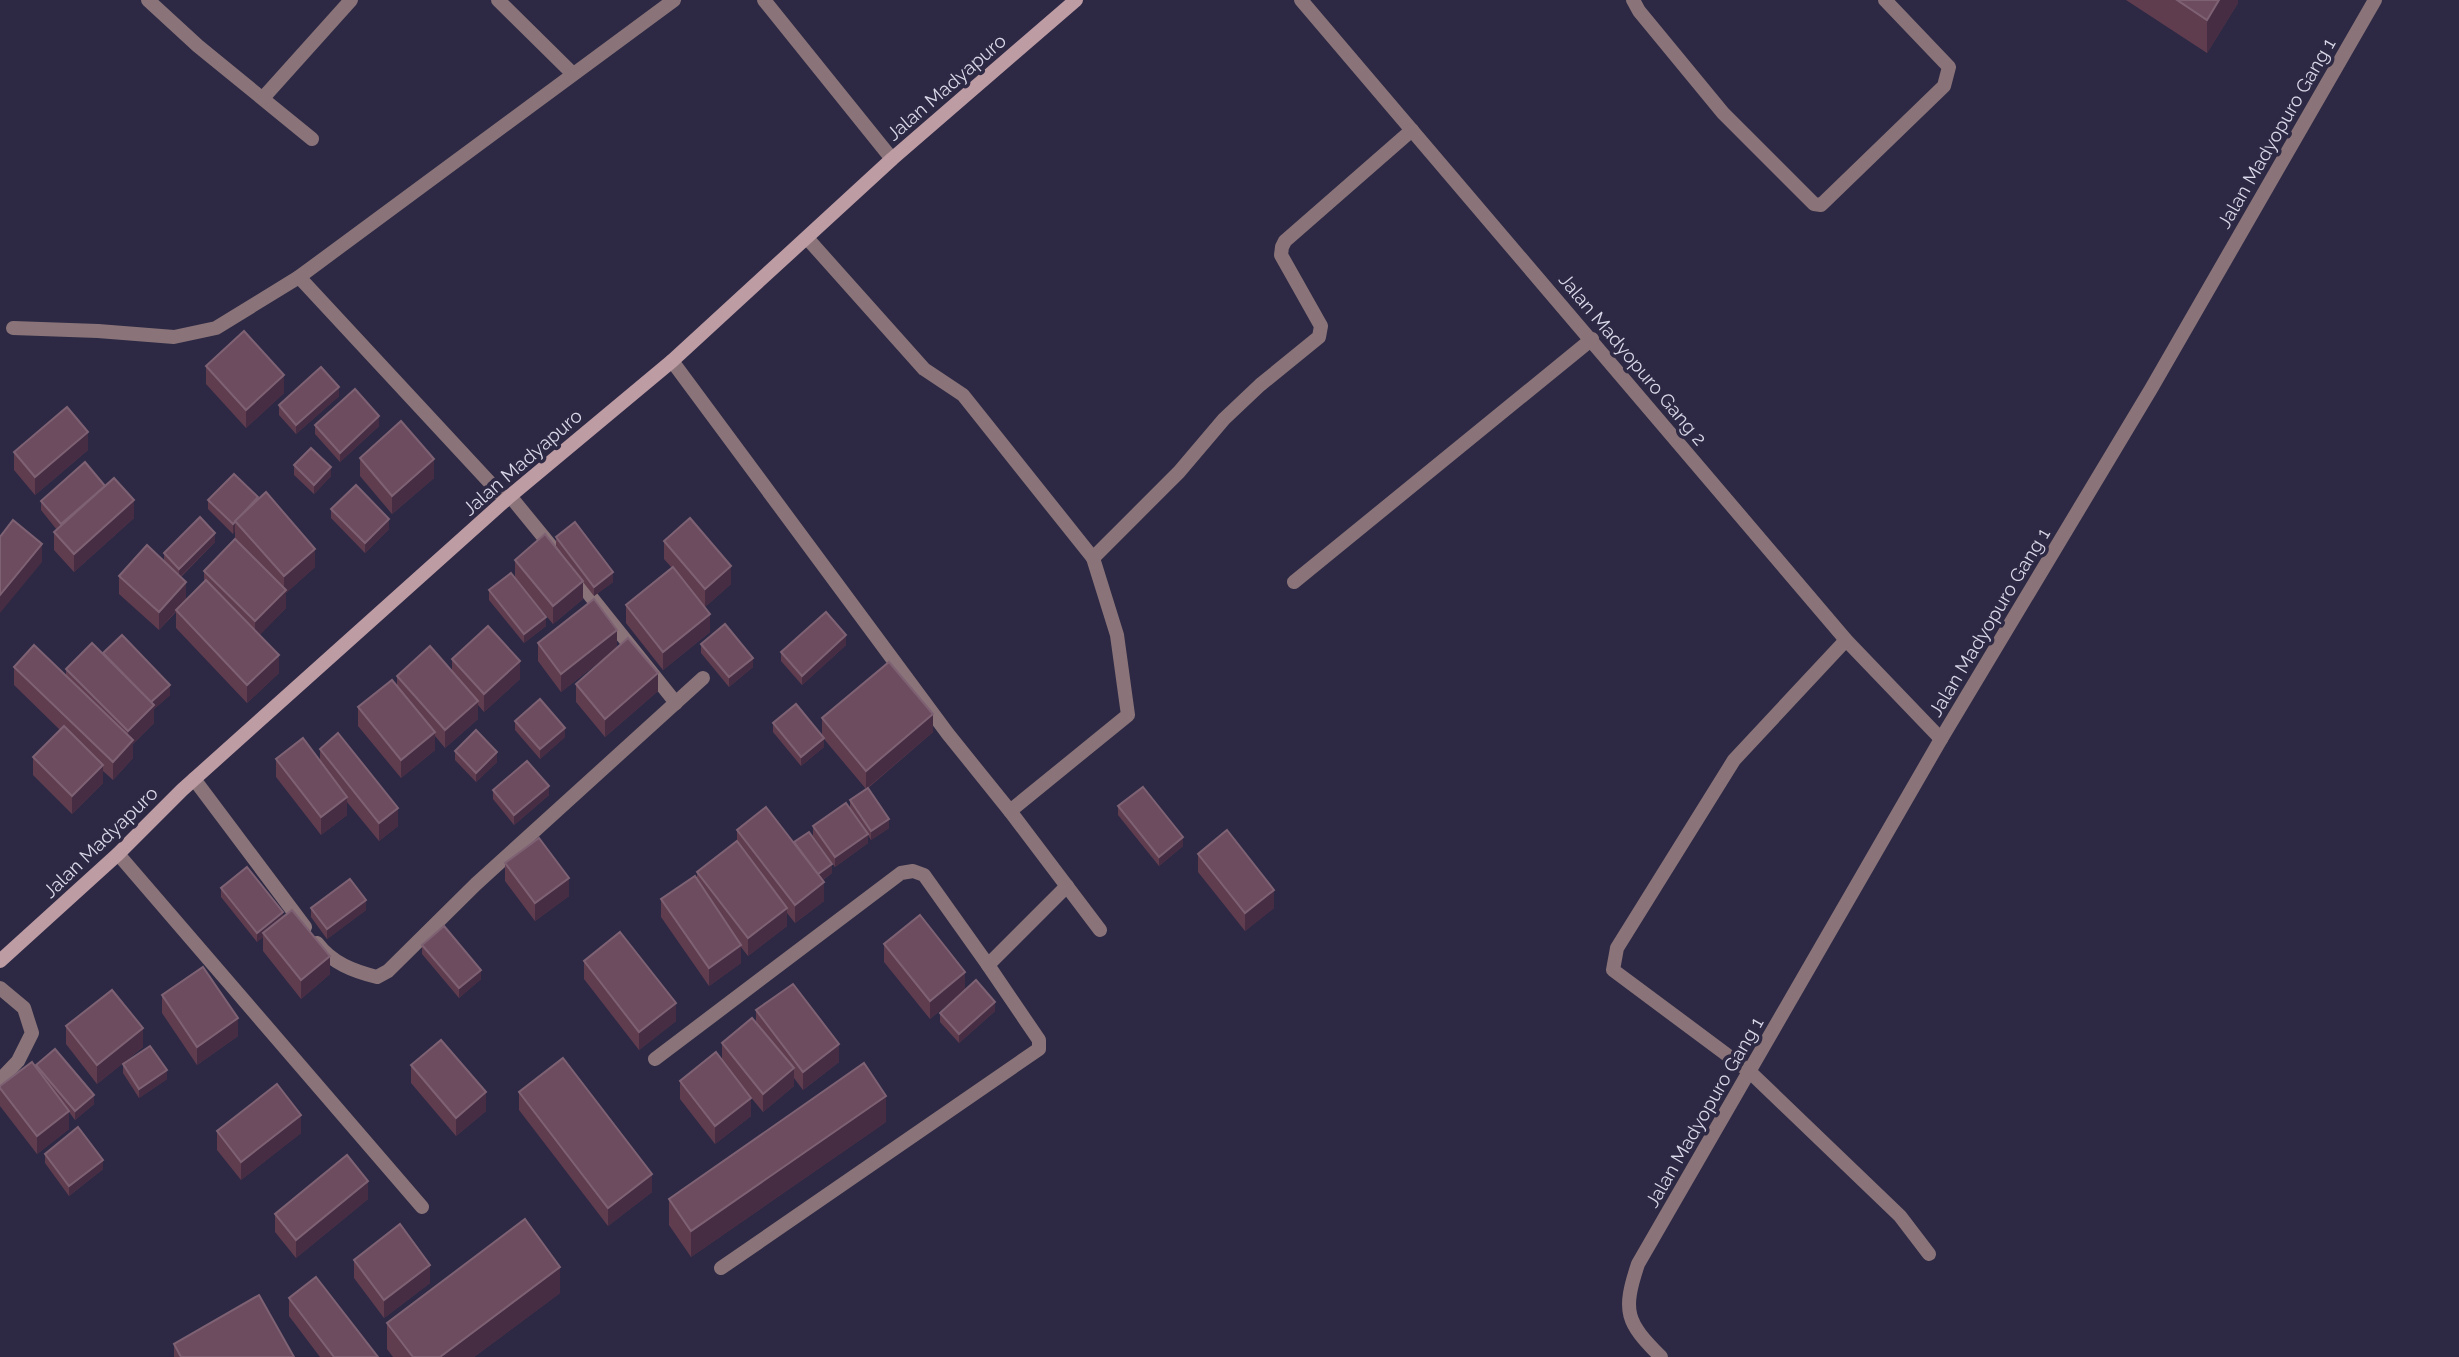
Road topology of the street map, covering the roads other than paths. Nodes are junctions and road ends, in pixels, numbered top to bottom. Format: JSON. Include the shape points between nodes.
{"nodes":[{"id":1,"x":148,"y":0,"type":"edge"},
{"id":2,"x":351,"y":0,"type":"edge"},
{"id":3,"x":498,"y":0,"type":"edge"},
{"id":4,"x":674,"y":0,"type":"edge"},
{"id":5,"x":764,"y":0,"type":"edge"},
{"id":6,"x":1076,"y":0,"type":"edge"},
{"id":7,"x":1301,"y":0,"type":"edge"},
{"id":8,"x":1633,"y":0,"type":"edge"},
{"id":9,"x":1885,"y":0,"type":"edge"},
{"id":10,"x":2375,"y":0,"type":"edge"},
{"id":11,"x":572,"y":73,"type":"junction"},
{"id":12,"x":263,"y":98,"type":"junction"},
{"id":13,"x":1412,"y":130,"type":"junction"},
{"id":14,"x":312,"y":139,"type":"dead end"},
{"id":15,"x":892,"y":159,"type":"junction"},
{"id":16,"x":807,"y":238,"type":"junction"},
{"id":17,"x":299,"y":277,"type":"junction"},
{"id":18,"x":13,"y":328,"type":"dead end"},
{"id":19,"x":1592,"y":339,"type":"junction"},
{"id":20,"x":672,"y":361,"type":"junction"},
{"id":21,"x":508,"y":498,"type":"junction"},
{"id":22,"x":1093,"y":558,"type":"junction"},
{"id":23,"x":1294,"y":582,"type":"dead end"},
{"id":24,"x":1846,"y":640,"type":"junction"},
{"id":25,"x":703,"y":678,"type":"dead end"},
{"id":26,"x":676,"y":703,"type":"junction"},
{"id":27,"x":1941,"y":739,"type":"junction"},
{"id":28,"x":194,"y":779,"type":"junction"},
{"id":29,"x":1010,"y":811,"type":"junction"},
{"id":30,"x":118,"y":854,"type":"junction"},
{"id":31,"x":1067,"y":886,"type":"junction"},
{"id":32,"x":1100,"y":930,"type":"dead end"},
{"id":33,"x":0,"y":961,"type":"edge"},
{"id":34,"x":988,"y":965,"type":"junction"},
{"id":35,"x":0,"y":988,"type":"edge"},
{"id":36,"x":655,"y":1059,"type":"dead end"},
{"id":37,"x":1750,"y":1072,"type":"junction"},
{"id":38,"x":0,"y":1080,"type":"edge"},
{"id":39,"x":422,"y":1207,"type":"dead end"},
{"id":40,"x":1929,"y":1254,"type":"dead end"},
{"id":41,"x":721,"y":1268,"type":"dead end"},
{"id":42,"x":1661,"y":1357,"type":"edge"}],
"edges":[{"from":1,"to":12,"type":"street"},
{"from":2,"to":12,"type":"street"},
{"from":3,"to":11,"type":"street"},
{"from":4,"to":11,"type":"street"},
{"from":5,"to":15,"type":"street"},
{"from":6,"to":15,"type":"main road","name":"Jalan Madyapuro"},
{"from":7,"to":13,"type":"street","name":"Jalan Madyopuro Gang 2"},
{"from":8,"to":9,"type":"street","via":[[1723,113],[1814,204],[1821,205],[1944,86],[1950,67]]},
{"from":10,"to":27,"type":"street","name":"Jalan Madyopuro Gang 1","via":[[2151,389]]},
{"from":11,"to":17,"type":"street"},
{"from":12,"to":14,"type":"street"},
{"from":13,"to":19,"type":"street","name":"Jalan Madyopuro Gang 2"},
{"from":13,"to":22,"type":"street","via":[[1282,247],[1281,255],[1321,326],[1319,337],[1224,419],[1179,472]]},
{"from":15,"to":16,"type":"main road","name":"Jalan Madyapuro"},
{"from":16,"to":20,"type":"main road","name":"Jalan Madyapuro"},
{"from":16,"to":22,"type":"street","via":[[924,369],[963,396]]},
{"from":17,"to":18,"type":"street","via":[[216,328],[174,337]]},
{"from":17,"to":21,"type":"street"},
{"from":19,"to":23,"type":"street"},
{"from":19,"to":24,"type":"street","name":"Jalan Madyopuro Gang 2"},
{"from":20,"to":21,"type":"main road","name":"Jalan Madyapuro"},
{"from":20,"to":29,"type":"street"},
{"from":21,"to":26,"type":"street"},
{"from":21,"to":28,"type":"main road","name":"Jalan Madyapuro"},
{"from":22,"to":29,"type":"street","via":[[1117,635],[1128,715]]},
{"from":24,"to":27,"type":"street","name":"Jalan Madyopuro Gang 2"},
{"from":24,"to":37,"type":"street","via":[[1734,760],[1617,948],[1613,970]]},
{"from":25,"to":26,"type":"street"},
{"from":26,"to":28,"type":"street","via":[[476,884],[388,971],[377,976],[348,969],[326,955]]},
{"from":27,"to":37,"type":"street","name":"Jalan Madyopuro Gang 1"},
{"from":28,"to":30,"type":"main road","name":"Jalan Madyapuro"},
{"from":29,"to":31,"type":"street"},
{"from":30,"to":33,"type":"main road","name":"Jalan Madyapuro"},
{"from":30,"to":39,"type":"street"},
{"from":31,"to":32,"type":"street"},
{"from":31,"to":34,"type":"street"},
{"from":34,"to":36,"type":"street","via":[[923,875],[901,873]]},
{"from":34,"to":41,"type":"street","via":[[1040,1040],[1039,1049]]},
{"from":35,"to":38,"type":"street","via":[[24,1008],[32,1033],[18,1061]]},
{"from":37,"to":40,"type":"street","via":[[1900,1216]]},
{"from":37,"to":42,"type":"street","name":"Jalan Madyopuro Gang 1","via":[[1638,1264],[1628,1294],[1638,1334]]}]}
